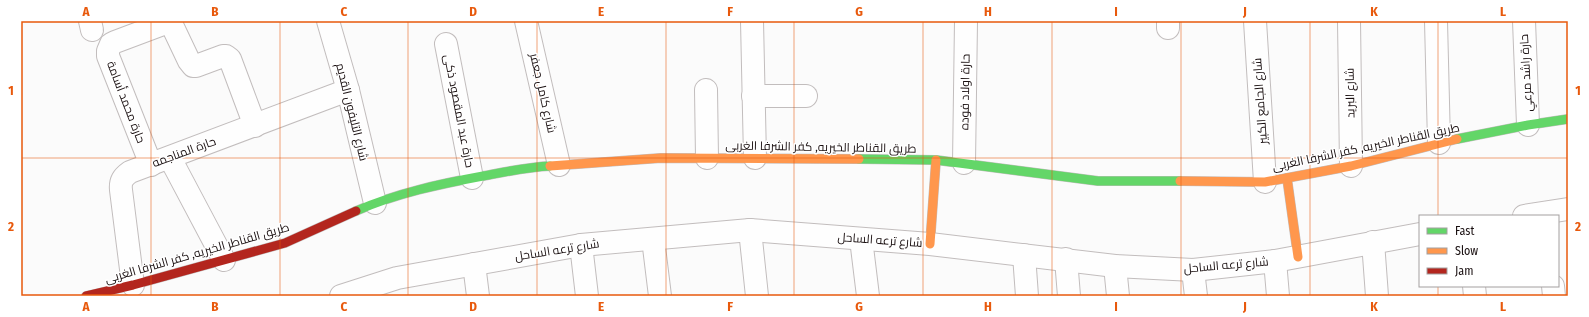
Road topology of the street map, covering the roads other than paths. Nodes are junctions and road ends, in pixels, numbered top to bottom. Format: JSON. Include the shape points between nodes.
{"nodes":[{"id":1,"x":170,"y":21,"type":"edge"},
{"id":2,"x":328,"y":21,"type":"edge"},
{"id":3,"x":526,"y":21,"type":"edge"},
{"id":4,"x":752,"y":21,"type":"edge"},
{"id":5,"x":966,"y":21,"type":"edge"},
{"id":6,"x":1255,"y":21,"type":"edge"},
{"id":7,"x":1349,"y":21,"type":"edge"},
{"id":8,"x":1436,"y":21,"type":"edge"},
{"id":9,"x":1524,"y":21,"type":"edge"},
{"id":10,"x":446,"y":44,"type":"dead end"},
{"id":11,"x":348,"y":90,"type":"junction"},
{"id":12,"x":706,"y":90,"type":"dead end"},
{"id":13,"x":753,"y":96,"type":"junction"},
{"id":14,"x":806,"y":96,"type":"dead end"},
{"id":15,"x":1568,"y":119,"type":"edge"},
{"id":16,"x":1528,"y":125,"type":"junction"},
{"id":17,"x":255,"y":126,"type":"junction"},
{"id":18,"x":1439,"y":143,"type":"junction"},
{"id":19,"x":707,"y":158,"type":"junction"},
{"id":20,"x":755,"y":158,"type":"junction"},
{"id":21,"x":936,"y":160,"type":"junction"},
{"id":22,"x":160,"y":161,"type":"junction"},
{"id":23,"x":964,"y":163,"type":"junction"},
{"id":24,"x":559,"y":165,"type":"junction"},
{"id":25,"x":1351,"y":166,"type":"junction"},
{"id":26,"x":472,"y":178,"type":"junction"},
{"id":27,"x":1287,"y":178,"type":"junction"},
{"id":28,"x":1265,"y":182,"type":"junction"},
{"id":29,"x":375,"y":203,"type":"junction"},
{"id":30,"x":1555,"y":212,"type":"edge"},
{"id":31,"x":1532,"y":215,"type":"edge"},
{"id":32,"x":750,"y":230,"type":"junction"},
{"id":33,"x":1419,"y":234,"type":"edge"},
{"id":34,"x":653,"y":239,"type":"junction"},
{"id":35,"x":861,"y":239,"type":"junction"},
{"id":36,"x":1373,"y":242,"type":"junction"},
{"id":37,"x":930,"y":244,"type":"junction"},
{"id":38,"x":582,"y":245,"type":"junction"},
{"id":39,"x":1024,"y":255,"type":"junction"},
{"id":40,"x":1298,"y":257,"type":"junction"},
{"id":41,"x":1066,"y":259,"type":"junction"},
{"id":42,"x":224,"y":260,"type":"junction"},
{"id":43,"x":1275,"y":261,"type":"junction"},
{"id":44,"x":474,"y":264,"type":"junction"},
{"id":45,"x":1115,"y":266,"type":"junction"},
{"id":46,"x":1194,"y":270,"type":"junction"},
{"id":47,"x":133,"y":285,"type":"junction"},
{"id":48,"x":398,"y":287,"type":"edge"},
{"id":49,"x":93,"y":295,"type":"edge"},
{"id":50,"x":341,"y":296,"type":"edge"},
{"id":51,"x":478,"y":296,"type":"edge"},
{"id":52,"x":587,"y":296,"type":"edge"},
{"id":53,"x":660,"y":296,"type":"edge"},
{"id":54,"x":757,"y":296,"type":"edge"},
{"id":55,"x":868,"y":296,"type":"edge"},
{"id":56,"x":1027,"y":296,"type":"edge"},
{"id":57,"x":1069,"y":296,"type":"edge"},
{"id":58,"x":1118,"y":296,"type":"edge"},
{"id":59,"x":1196,"y":296,"type":"edge"},
{"id":60,"x":1278,"y":296,"type":"edge"},
{"id":61,"x":1377,"y":296,"type":"edge"}],
"edges":[{"from":1,"to":17,"type":"street","via":[[193,66],[223,56],[230,59]]},
{"from":1,"to":22,"type":"street","name":"حارة محمد أسامة","via":[[111,44],[108,56]]},
{"from":2,"to":11,"type":"street","name":"شارع التليفون القديم"},
{"from":3,"to":24,"type":"street","name":"شارع كامل جعفر"},
{"from":4,"to":13,"type":"street"},
{"from":5,"to":23,"type":"street","name":"حارة اولاد فوده"},
{"from":6,"to":28,"type":"street","name":"شارع الجامع الكبير"},
{"from":7,"to":25,"type":"street","name":"شارع البريد"},
{"from":8,"to":18,"type":"street"},
{"from":9,"to":16,"type":"street","name":"حارة راشد مرعي"},
{"from":10,"to":26,"type":"street","name":"حارة عبد المقصود ذكى"},
{"from":11,"to":17,"type":"street","name":"حارة المناجمه"},
{"from":11,"to":29,"type":"street","name":"شارع التليفون القديم"},
{"from":12,"to":19,"type":"street"},
{"from":13,"to":14,"type":"street"},
{"from":13,"to":20,"type":"street"},
{"from":15,"to":16,"type":"street","name":"طريق القناطر الخيريه, كفر الشرفا الغربى"},
{"from":16,"to":18,"type":"street","name":"طريق القناطر الخيريه, كفر الشرفا الغربى"},
{"from":17,"to":22,"type":"street","name":"حارة المناجمه"},
{"from":18,"to":25,"type":"street","name":"طريق القناطر الخيريه, كفر الشرفا الغربى"},
{"from":19,"to":20,"type":"street","name":"طريق القناطر الخيريه, كفر الشرفا الغربى"},
{"from":19,"to":24,"type":"street","name":"طريق القناطر الخيريه, كفر الشرفا الغربى","via":[[661,158]]},
{"from":20,"to":21,"type":"street","name":"طريق القناطر الخيريه, كفر الشرفا الغربى"},
{"from":21,"to":23,"type":"street","name":"طريق القناطر الخيريه, كفر الشرفا الغربى"},
{"from":21,"to":37,"type":"street"},
{"from":22,"to":42,"type":"street","name":"حارة محمد أسامة"},
{"from":22,"to":47,"type":"street","name":"حارة المناجمه","via":[[130,172],[120,182]]},
{"from":23,"to":28,"type":"street","name":"طريق القناطر الخيريه, كفر الشرفا الغربى","via":[[1098,181]]},
{"from":24,"to":26,"type":"street","name":"طريق القناطر الخيريه, كفر الشرفا الغربى","via":[[532,167]]},
{"from":25,"to":27,"type":"street","name":"طريق القناطر الخيريه, كفر الشرفا الغربى"},
{"from":26,"to":29,"type":"street","name":"طريق القناطر الخيريه, كفر الشرفا الغربى","via":[[435,185]]},
{"from":27,"to":28,"type":"street","name":"طريق القناطر الخيريه, كفر الشرفا الغربى"},
{"from":27,"to":40,"type":"street"},
{"from":29,"to":42,"type":"street","name":"طريق القناطر الخيريه, كفر الشرفا الغربى","via":[[285,243]]},
{"from":30,"to":31,"type":"street"},
{"from":32,"to":34,"type":"street","name":"شارع ترعه الساحل"},
{"from":32,"to":35,"type":"street","name":"شارع ترعه الساحل"},
{"from":32,"to":54,"type":"street"},
{"from":33,"to":36,"type":"street","name":"شارع ترعه الساحل"},
{"from":34,"to":38,"type":"street","name":"شارع ترعه الساحل"},
{"from":34,"to":53,"type":"street"},
{"from":35,"to":37,"type":"street","name":"شارع ترعه الساحل"},
{"from":35,"to":55,"type":"street"},
{"from":36,"to":40,"type":"street","name":"شارع ترعه الساحل"},
{"from":36,"to":61,"type":"street"},
{"from":37,"to":39,"type":"street","name":"شارع ترعه الساحل"},
{"from":38,"to":44,"type":"street","name":"شارع ترعه الساحل"},
{"from":38,"to":52,"type":"street"},
{"from":39,"to":41,"type":"street","name":"شارع ترعه الساحل"},
{"from":39,"to":56,"type":"street"},
{"from":40,"to":43,"type":"street","name":"شارع ترعه الساحل"},
{"from":41,"to":45,"type":"street","name":"شارع ترعه الساحل"},
{"from":41,"to":57,"type":"street"},
{"from":42,"to":47,"type":"street","name":"طريق القناطر الخيريه, كفر الشرفا الغربى"},
{"from":43,"to":46,"type":"street","name":"شارع ترعه الساحل"},
{"from":43,"to":60,"type":"street"},
{"from":44,"to":48,"type":"street","name":"شارع ترعه الساحل"},
{"from":44,"to":51,"type":"street"},
{"from":45,"to":46,"type":"street","name":"شارع ترعه الساحل"},
{"from":45,"to":58,"type":"street"},
{"from":46,"to":59,"type":"street"},
{"from":47,"to":49,"type":"street","name":"طريق القناطر الخيريه, كفر الشرفا الغربى"},
{"from":48,"to":50,"type":"street","name":"شارع ترعه الساحل"}]}
